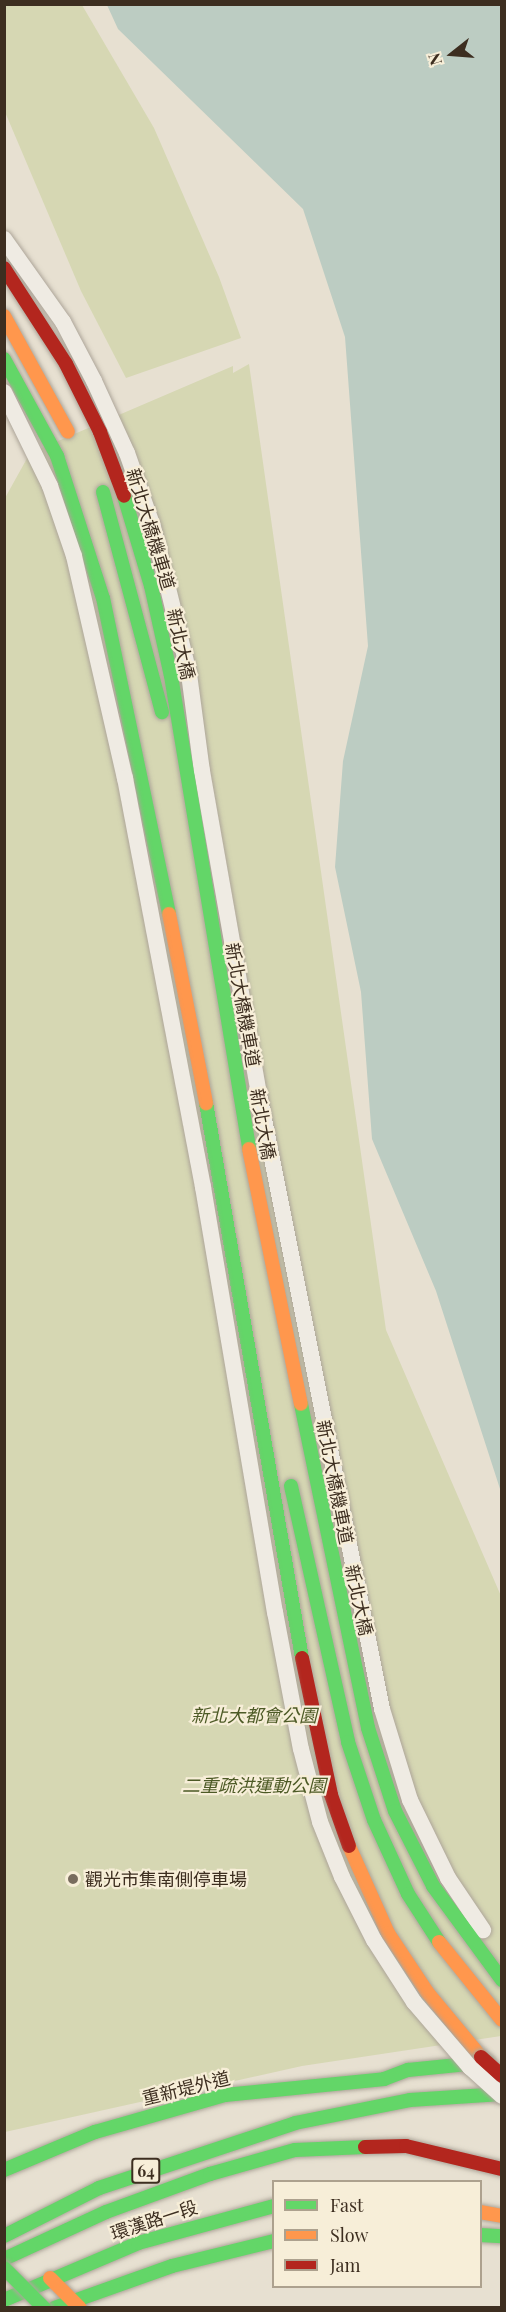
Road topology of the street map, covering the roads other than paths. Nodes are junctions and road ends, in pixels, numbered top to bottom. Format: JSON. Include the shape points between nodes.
{"nodes":[{"id":1,"x":4,"y":239,"type":"edge"},
{"id":2,"x":4,"y":268,"type":"edge"},
{"id":3,"x":4,"y":295,"type":"edge"},
{"id":4,"x":4,"y":316,"type":"edge"},
{"id":5,"x":4,"y":359,"type":"edge"},
{"id":6,"x":4,"y":392,"type":"edge"},
{"id":7,"x":139,"y":682,"type":"dead end"},
{"id":8,"x":140,"y":704,"type":"dead end"},
{"id":9,"x":142,"y":772,"type":"junction"},
{"id":10,"x":184,"y":774,"type":"junction"},
{"id":11,"x":297,"y":1387,"type":"junction"},
{"id":12,"x":258,"y":1400,"type":"junction"},
{"id":13,"x":501,"y":1954,"type":"edge"},
{"id":14,"x":501,"y":1980,"type":"edge"},
{"id":15,"x":501,"y":2008,"type":"edge"},
{"id":16,"x":501,"y":2020,"type":"edge"},
{"id":17,"x":501,"y":2060,"type":"edge"},
{"id":18,"x":501,"y":2076,"type":"edge"},
{"id":19,"x":384,"y":2079,"type":"junction"},
{"id":20,"x":501,"y":2087,"type":"edge"},
{"id":21,"x":501,"y":2095,"type":"edge"},
{"id":22,"x":501,"y":2169,"type":"edge"},
{"id":23,"x":4,"y":2170,"type":"edge"},
{"id":24,"x":272,"y":2206,"type":"edge"},
{"id":25,"x":482,"y":2212,"type":"edge"},
{"id":26,"x":501,"y":2216,"type":"edge"},
{"id":27,"x":482,"y":2235,"type":"edge"},
{"id":28,"x":4,"y":2236,"type":"edge"},
{"id":29,"x":501,"y":2236,"type":"edge"},
{"id":30,"x":272,"y":2241,"type":"edge"},
{"id":31,"x":4,"y":2259,"type":"edge"},
{"id":32,"x":4,"y":2268,"type":"edge"},
{"id":33,"x":50,"y":2278,"type":"junction"},
{"id":34,"x":4,"y":2292,"type":"edge"},
{"id":35,"x":4,"y":2300,"type":"edge"},
{"id":36,"x":76,"y":2304,"type":"edge"},
{"id":37,"x":20,"y":2307,"type":"edge"},
{"id":38,"x":44,"y":2307,"type":"edge"},
{"id":39,"x":54,"y":2307,"type":"edge"}],
"edges":[{"from":1,"to":13,"type":"street","name":"新北大橋機車道","via":[[63,322],[94,381],[127,453],[153,527],[189,674],[202,771],[259,1094],[382,1709],[410,1800],[448,1878]]},
{"from":2,"to":10,"type":"main road","name":"新北大橋","via":[[66,364],[100,432],[130,512],[171,676]]},
{"from":3,"to":4,"type":"main road","via":[[38,345],[76,437]]},
{"from":5,"to":9,"type":"main road","via":[[57,456],[83,527]]},
{"from":6,"to":21,"type":"street","bridge":true,"via":[[50,486],[74,556],[125,778],[205,1198],[275,1612],[301,1749],[320,1822],[374,1940],[414,2002],[470,2067]]},
{"from":7,"to":10,"type":"main road","via":[[92,479],[151,681]]},
{"from":8,"to":9,"type":"main road"},
{"from":9,"to":12,"type":"main road"},
{"from":10,"to":11,"type":"main road","name":"新北大橋","via":[[247,1138]]},
{"from":11,"to":14,"type":"main road","name":"新北大橋","via":[[368,1728],[396,1812],[433,1886]]},
{"from":11,"to":15,"type":"main road","via":[[304,1491],[323,1602],[360,1761],[395,1849],[416,1889],[444,1934]]},
{"from":12,"to":16,"type":"main road","via":[[286,1466],[348,1742],[374,1820],[414,1903],[451,1961]]},
{"from":12,"to":18,"type":"main road","bridge":true,"via":[[316,1737],[354,1862],[388,1932],[427,1992]]},
{"from":17,"to":19,"type":"main road","name":"重新堤外道","via":[[408,2070]]},
{"from":19,"to":20,"type":"main road","name":"重新堤外道","via":[[408,2087]]},
{"from":19,"to":23,"type":"main road","name":"重新堤外道","via":[[225,2095],[95,2132]]},
{"from":21,"to":28,"type":"main road","number":"64","via":[[410,2100],[295,2123],[99,2188]]},
{"from":22,"to":31,"type":"main road","number":"64","via":[[406,2146],[295,2150],[210,2174],[106,2212]]},
{"from":24,"to":33,"type":"main road","name":"環漢路一段","via":[[138,2243]]},
{"from":25,"to":26,"type":"main road"},
{"from":27,"to":29,"type":"main road"},
{"from":30,"to":36,"type":"main road","via":[[182,2263]]},
{"from":32,"to":38,"type":"main road","bridge":true},
{"from":33,"to":35,"type":"main road","name":"環漢路一段"},
{"from":33,"to":36,"type":"main road"},
{"from":34,"to":37,"type":"main road"},
{"from":36,"to":39,"type":"main road"}]}
